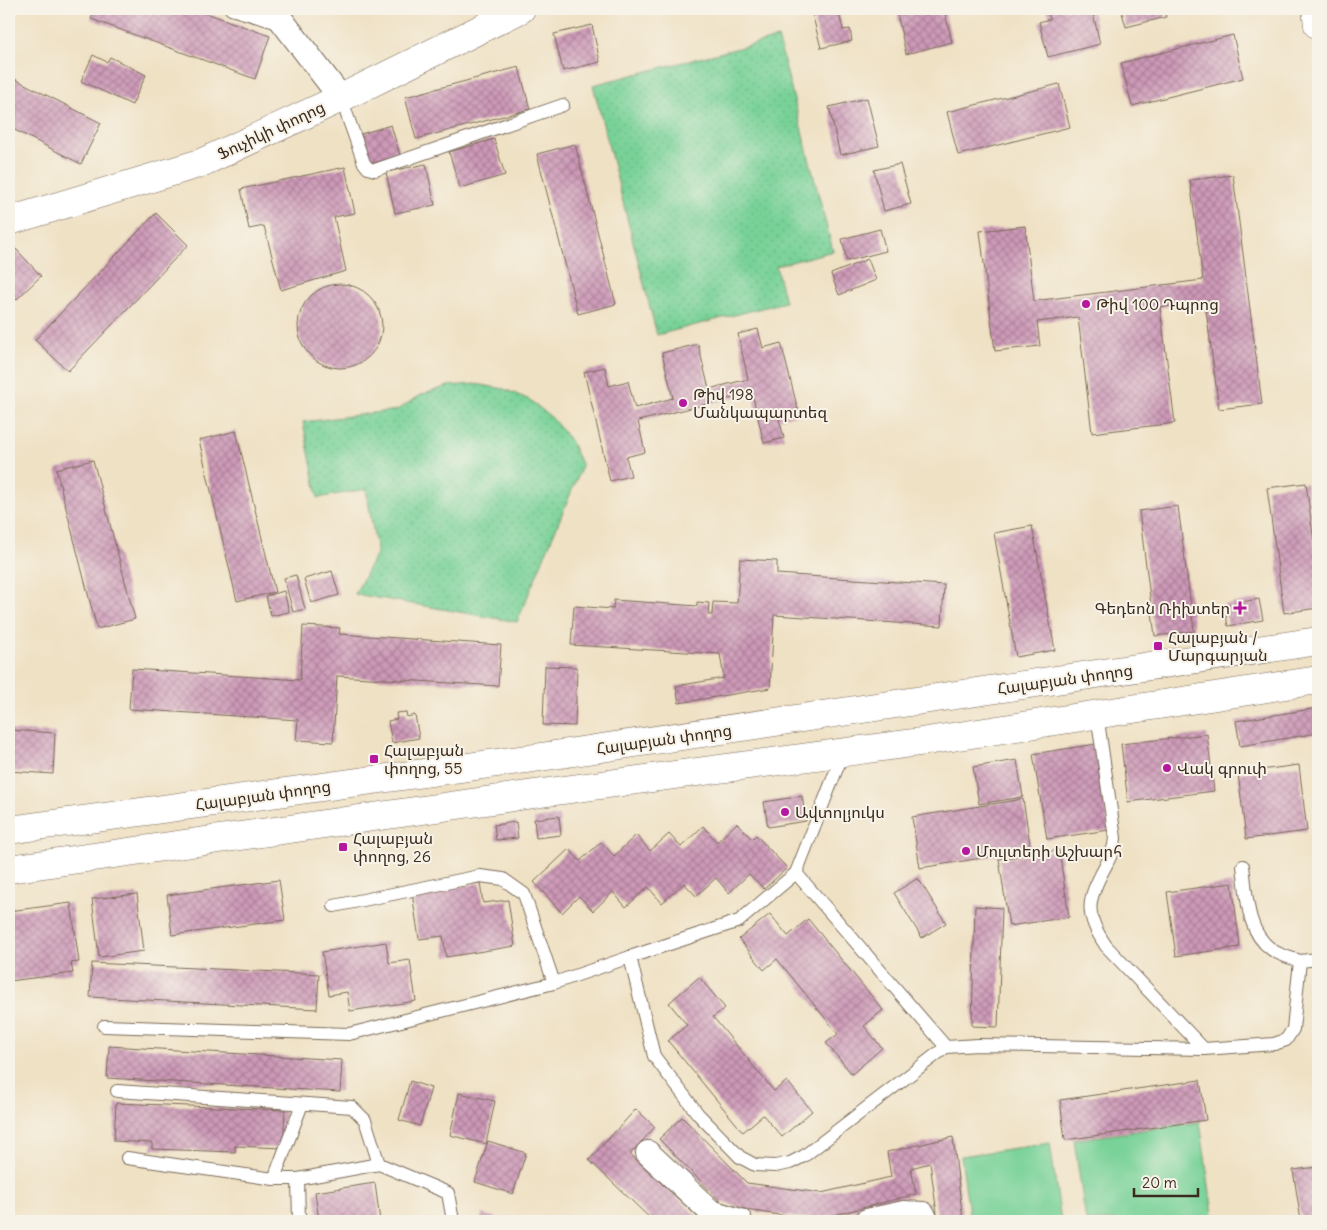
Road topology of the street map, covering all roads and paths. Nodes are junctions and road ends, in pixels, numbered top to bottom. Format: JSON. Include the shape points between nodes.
{"nodes":[{"id":1,"x":231,"y":9,"type":"edge"},
{"id":2,"x":521,"y":9,"type":"edge"},
{"id":3,"x":1316,"y":9,"type":"edge"},
{"id":4,"x":279,"y":17,"type":"edge"},
{"id":5,"x":1318,"y":25,"type":"edge"},
{"id":6,"x":341,"y":98,"type":"junction"},
{"id":7,"x":563,"y":105,"type":"dead end"},
{"id":8,"x":9,"y":221,"type":"edge"},
{"id":9,"x":1318,"y":641,"type":"edge"},
{"id":10,"x":1318,"y":680,"type":"edge"},
{"id":11,"x":1097,"y":714,"type":"junction"},
{"id":12,"x":843,"y":753,"type":"junction"},
{"id":13,"x":73,"y":822,"type":"junction"},
{"id":14,"x":9,"y":830,"type":"edge"},
{"id":15,"x":80,"y":859,"type":"junction"},
{"id":16,"x":1243,"y":866,"type":"dead end"},
{"id":17,"x":9,"y":869,"type":"edge"},
{"id":18,"x":796,"y":872,"type":"junction"},
{"id":19,"x":334,"y":906,"type":"dead end"},
{"id":20,"x":630,"y":957,"type":"junction"},
{"id":21,"x":1318,"y":959,"type":"edge"},
{"id":22,"x":1300,"y":961,"type":"junction"},
{"id":23,"x":554,"y":983,"type":"junction"},
{"id":24,"x":104,"y":1026,"type":"dead end"},
{"id":25,"x":946,"y":1047,"type":"junction"},
{"id":26,"x":1204,"y":1049,"type":"junction"},
{"id":27,"x":116,"y":1091,"type":"dead end"},
{"id":28,"x":302,"y":1104,"type":"junction"},
{"id":29,"x":648,"y":1153,"type":"dead end"},
{"id":30,"x":127,"y":1158,"type":"dead end"},
{"id":31,"x":379,"y":1164,"type":"junction"},
{"id":32,"x":274,"y":1178,"type":"junction"},
{"id":33,"x":298,"y":1179,"type":"junction"},
{"id":34,"x":299,"y":1221,"type":"edge"},
{"id":35,"x":453,"y":1221,"type":"edge"},
{"id":36,"x":740,"y":1221,"type":"edge"},
{"id":37,"x":868,"y":1221,"type":"edge"},
{"id":38,"x":926,"y":1221,"type":"edge"}],
"edges":[{"from":1,"to":4,"type":"lane"},
{"from":2,"to":6,"type":"main road","name":"Ֆուչիկի փողոց"},
{"from":3,"to":5,"type":"main road"},
{"from":4,"to":6,"type":"street"},
{"from":6,"to":7,"type":"lane","via":[[364,163],[375,170]]},
{"from":6,"to":8,"type":"main road","name":"Ֆուչիկի փողոց","via":[[201,163]]},
{"from":9,"to":13,"type":"main road","name":"Հալաբյան փողոց","via":[[534,758]]},
{"from":10,"to":11,"type":"main road"},
{"from":11,"to":12,"type":"main road"},
{"from":11,"to":26,"type":"lane","via":[[1115,838],[1114,848],[1093,890],[1090,905],[1095,929],[1106,946]]},
{"from":12,"to":15,"type":"main road"},
{"from":12,"to":18,"type":"lane"},
{"from":13,"to":14,"type":"main road","name":"Հալաբյան փողոց"},
{"from":13,"to":15,"type":"main road","via":[[85,827],[90,841]]},
{"from":15,"to":17,"type":"main road"},
{"from":16,"to":22,"type":"lane","via":[[1252,925],[1261,940],[1272,951]]},
{"from":18,"to":20,"type":"lane","via":[[739,921]]},
{"from":18,"to":25,"type":"lane"},
{"from":19,"to":23,"type":"lane","via":[[480,876],[503,878],[524,894]]},
{"from":20,"to":23,"type":"lane"},
{"from":20,"to":25,"type":"lane","via":[[654,1056],[698,1114],[740,1157],[755,1165],[775,1166],[804,1156]]},
{"from":21,"to":22,"type":"lane"},
{"from":22,"to":26,"type":"lane","via":[[1293,1029],[1286,1040],[1274,1044]]},
{"from":23,"to":24,"type":"lane","via":[[349,1034]]},
{"from":25,"to":26,"type":"lane"},
{"from":27,"to":28,"type":"lane"},
{"from":28,"to":31,"type":"lane","via":[[352,1107],[366,1120]]},
{"from":28,"to":32,"type":"lane"},
{"from":29,"to":36,"type":"street","via":[[711,1212]]},
{"from":30,"to":32,"type":"lane"},
{"from":31,"to":33,"type":"lane"},
{"from":31,"to":35,"type":"lane","via":[[448,1193]]},
{"from":32,"to":33,"type":"lane"},
{"from":33,"to":34,"type":"lane"},
{"from":37,"to":38,"type":"street","via":[[904,1213],[923,1214]]}]}
